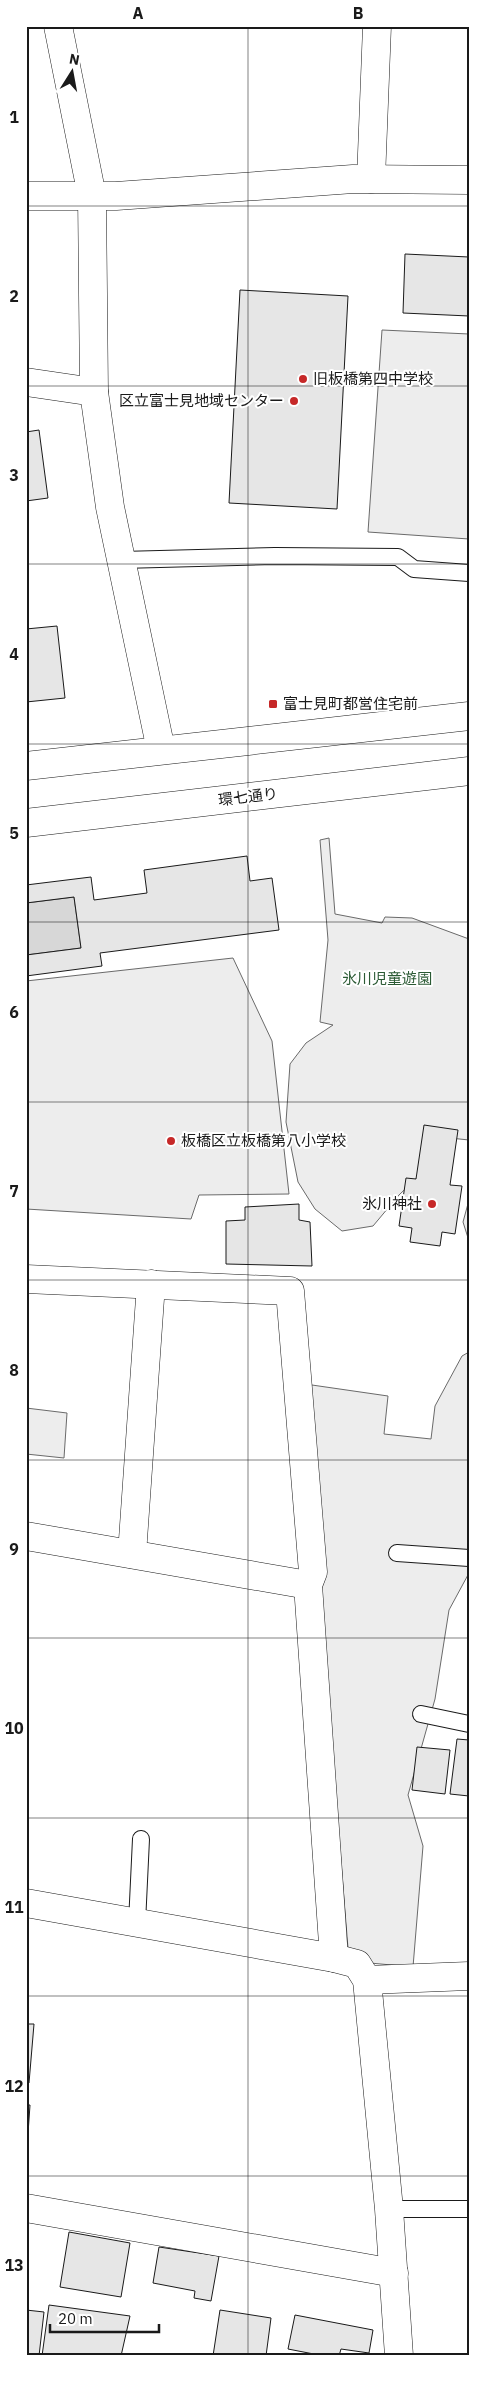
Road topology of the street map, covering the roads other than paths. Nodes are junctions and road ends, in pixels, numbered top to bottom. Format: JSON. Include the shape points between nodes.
{"nodes":[{"id":1,"x":58,"y":26,"type":"edge"},
{"id":2,"x":377,"y":26,"type":"edge"},
{"id":3,"x":371,"y":179,"type":"junction"},
{"id":4,"x":469,"y":180,"type":"edge"},
{"id":5,"x":26,"y":196,"type":"edge"},
{"id":6,"x":92,"y":196,"type":"junction"},
{"id":7,"x":26,"y":382,"type":"edge"},
{"id":8,"x":94,"y":392,"type":"junction"},
{"id":9,"x":121,"y":560,"type":"junction"},
{"id":10,"x":469,"y":573,"type":"edge"},
{"id":11,"x":469,"y":716,"type":"edge"},
{"id":12,"x":161,"y":750,"type":"junction"},
{"id":13,"x":26,"y":766,"type":"edge"},
{"id":14,"x":469,"y":771,"type":"edge"},
{"id":15,"x":26,"y":822,"type":"edge"},
{"id":16,"x":26,"y":1278,"type":"edge"},
{"id":17,"x":151,"y":1284,"type":"junction"},
{"id":18,"x":26,"y":1536,"type":"edge"},
{"id":19,"x":397,"y":1553,"type":"dead end"},
{"id":20,"x":132,"y":1554,"type":"junction"},
{"id":21,"x":469,"y":1558,"type":"edge"},
{"id":22,"x":308,"y":1586,"type":"junction"},
{"id":23,"x":421,"y":1714,"type":"dead end"},
{"id":24,"x":469,"y":1724,"type":"edge"},
{"id":25,"x":141,"y":1839,"type":"dead end"},
{"id":26,"x":26,"y":1903,"type":"edge"},
{"id":27,"x":137,"y":1923,"type":"junction"},
{"id":28,"x":334,"y":1958,"type":"junction"},
{"id":29,"x":469,"y":1976,"type":"edge"},
{"id":30,"x":367,"y":1980,"type":"junction"},
{"id":31,"x":26,"y":2208,"type":"edge"},
{"id":32,"x":469,"y":2208,"type":"edge"},
{"id":33,"x":389,"y":2209,"type":"junction"},
{"id":34,"x":394,"y":2274,"type":"junction"},
{"id":35,"x":399,"y":2356,"type":"edge"}],
"edges":[{"from":1,"to":6,"type":"street"},
{"from":2,"to":3,"type":"street"},
{"from":3,"to":4,"type":"street"},
{"from":3,"to":6,"type":"street"},
{"from":5,"to":6,"type":"street"},
{"from":6,"to":8,"type":"street"},
{"from":7,"to":8,"type":"street"},
{"from":8,"to":9,"type":"street"},
{"from":9,"to":10,"type":"lane","via":[[398,557],[414,569]]},
{"from":9,"to":12,"type":"street"},
{"from":11,"to":12,"type":"street"},
{"from":12,"to":13,"type":"street"},
{"from":14,"to":15,"type":"street","name":"環七通り"},
{"from":16,"to":17,"type":"street"},
{"from":17,"to":20,"type":"street"},
{"from":17,"to":22,"type":"street","via":[[290,1291],[313,1572]]},
{"from":18,"to":20,"type":"street"},
{"from":19,"to":21,"type":"lane"},
{"from":20,"to":22,"type":"street"},
{"from":22,"to":28,"type":"street"},
{"from":23,"to":24,"type":"lane"},
{"from":25,"to":27,"type":"lane"},
{"from":26,"to":27,"type":"street"},
{"from":27,"to":28,"type":"street"},
{"from":28,"to":30,"type":"street","via":[[357,1964]]},
{"from":29,"to":30,"type":"street"},
{"from":30,"to":33,"type":"street"},
{"from":31,"to":34,"type":"street"},
{"from":32,"to":33,"type":"lane"},
{"from":33,"to":34,"type":"street"},
{"from":34,"to":35,"type":"street"}]}
